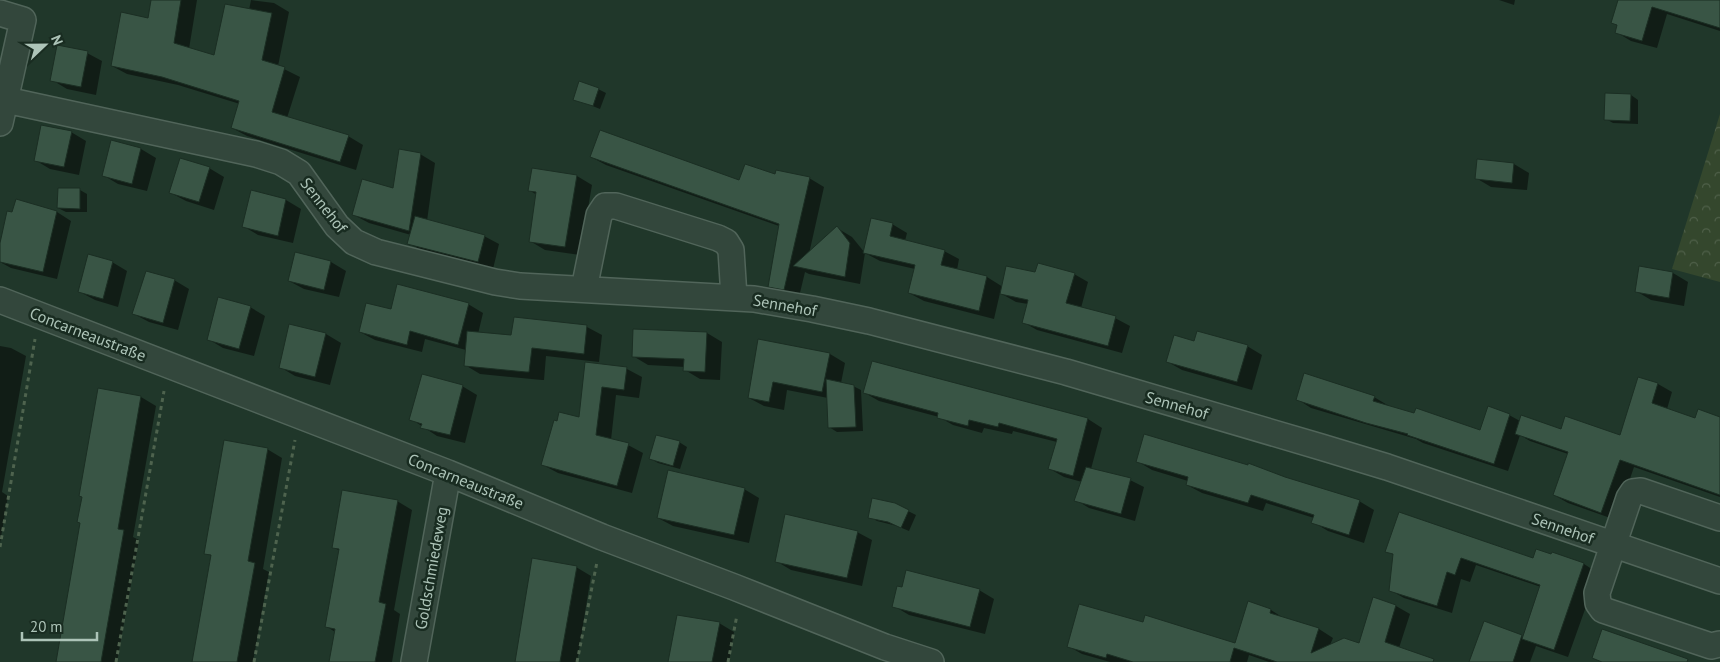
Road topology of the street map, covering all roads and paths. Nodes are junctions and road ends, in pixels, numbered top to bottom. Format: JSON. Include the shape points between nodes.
{"nodes":[{"id":1,"x":11,"y":17,"type":"edge"},
{"id":2,"x":3,"y":112,"type":"edge"},
{"id":3,"x":584,"y":289,"type":"junction"},
{"id":4,"x":734,"y":297,"type":"junction"},
{"id":5,"x":0,"y":300,"type":"edge"},
{"id":6,"x":39,"y":316,"type":"junction"},
{"id":7,"x":169,"y":365,"type":"junction"},
{"id":8,"x":299,"y":417,"type":"junction"},
{"id":9,"x":448,"y":473,"type":"junction"},
{"id":10,"x":1720,"y":518,"type":"edge"},
{"id":11,"x":602,"y":537,"type":"junction"},
{"id":12,"x":1612,"y":545,"type":"junction"},
{"id":13,"x":0,"y":547,"type":"edge"},
{"id":14,"x":1720,"y":581,"type":"edge"},
{"id":15,"x":741,"y":590,"type":"junction"},
{"id":16,"x":1720,"y":644,"type":"edge"},
{"id":17,"x":116,"y":662,"type":"edge"},
{"id":18,"x":254,"y":662,"type":"edge"},
{"id":19,"x":414,"y":662,"type":"edge"},
{"id":20,"x":577,"y":662,"type":"edge"},
{"id":21,"x":728,"y":662,"type":"edge"},
{"id":22,"x":931,"y":662,"type":"edge"}],
"edges":[{"from":1,"to":2,"type":"street","name":"Sennehof"},
{"from":2,"to":3,"type":"street","name":"Sennehof","via":[[256,154],[281,162],[300,174],[337,226],[354,242],[376,252],[495,282]]},
{"from":3,"to":4,"type":"street","name":"Sennehof"},
{"from":3,"to":4,"type":"street","name":"Sennehof","via":[[599,214],[605,206],[616,206],[726,242],[731,250]]},
{"from":4,"to":12,"type":"street","name":"Sennehof","via":[[869,321],[1066,372],[1387,467]]},
{"from":5,"to":6,"type":"street","name":"Concarneaustraße"},
{"from":6,"to":7,"type":"street","name":"Concarneaustraße"},
{"from":6,"to":13,"type":"path"},
{"from":7,"to":8,"type":"street","name":"Concarneaustraße"},
{"from":7,"to":17,"type":"path"},
{"from":8,"to":9,"type":"street","name":"Concarneaustraße"},
{"from":8,"to":18,"type":"path"},
{"from":9,"to":11,"type":"street","name":"Concarneaustraße"},
{"from":9,"to":19,"type":"street","name":"Goldschmiedeweg"},
{"from":10,"to":12,"type":"street","name":"Sennehof","via":[[1641,491],[1633,492]]},
{"from":11,"to":15,"type":"street","name":"Concarneaustraße"},
{"from":11,"to":20,"type":"path"},
{"from":12,"to":14,"type":"street","name":"Sennehof"},
{"from":12,"to":16,"type":"street","name":"Sennehof","via":[[1597,593],[1603,610],[1710,646]]},
{"from":15,"to":21,"type":"path"},
{"from":15,"to":22,"type":"street","name":"Concarneaustraße"}]}
